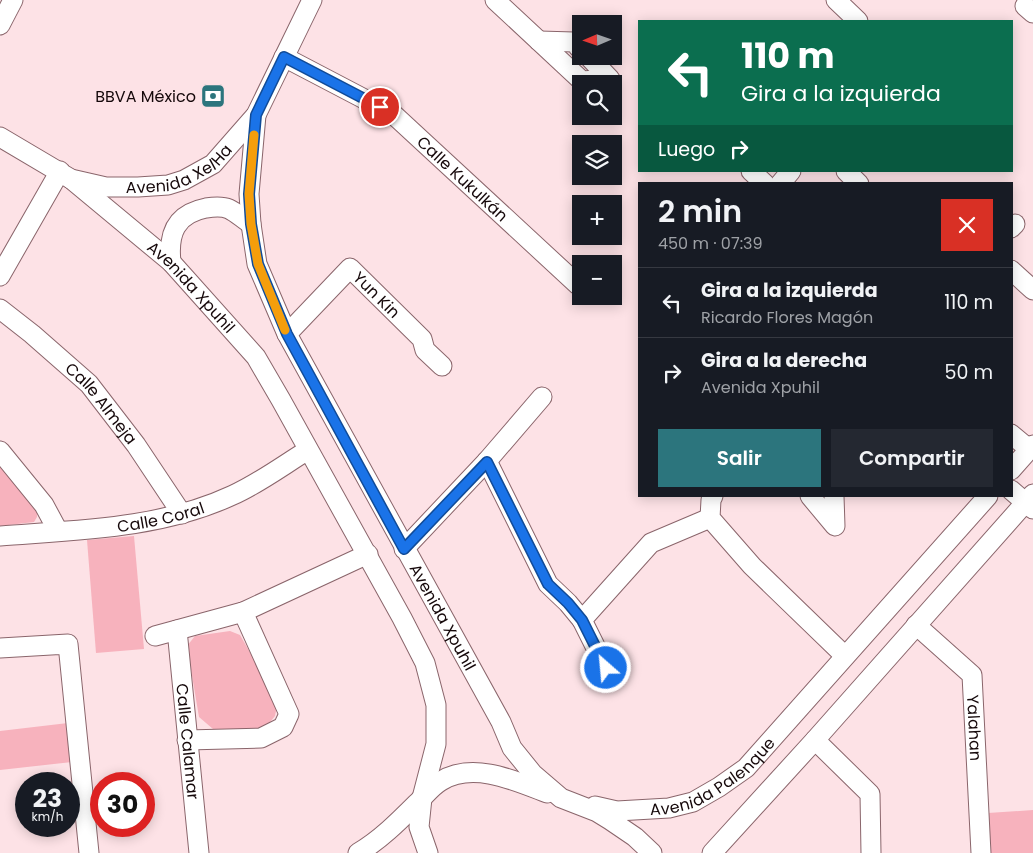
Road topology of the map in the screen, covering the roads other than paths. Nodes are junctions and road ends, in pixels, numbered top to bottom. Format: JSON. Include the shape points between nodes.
{"nodes":[{"id":1,"x":13,"y":0,"type":"edge"},
{"id":2,"x":312,"y":0,"type":"edge"},
{"id":3,"x":495,"y":0,"type":"edge"},
{"id":4,"x":836,"y":0,"type":"edge"},
{"id":5,"x":857,"y":20,"type":"edge"},
{"id":6,"x":0,"y":25,"type":"edge"},
{"id":7,"x":539,"y":41,"type":"junction"},
{"id":8,"x":572,"y":42,"type":"edge"},
{"id":9,"x":284,"y":57,"type":"junction"},
{"id":10,"x":597,"y":65,"type":"edge"},
{"id":11,"x":256,"y":115,"type":"junction"},
{"id":12,"x":0,"y":137,"type":"edge"},
{"id":13,"x":752,"y":172,"type":"edge"},
{"id":14,"x":790,"y":172,"type":"edge"},
{"id":15,"x":66,"y":175,"type":"junction"},
{"id":16,"x":762,"y":182,"type":"edge"},
{"id":17,"x":782,"y":182,"type":"edge"},
{"id":18,"x":251,"y":224,"type":"junction"},
{"id":19,"x":171,"y":262,"type":"junction"},
{"id":20,"x":1013,"y":272,"type":"edge"},
{"id":21,"x":0,"y":276,"type":"edge"},
{"id":22,"x":572,"y":279,"type":"edge"},
{"id":23,"x":1033,"y":290,"type":"edge"},
{"id":24,"x":0,"y":309,"type":"edge"},
{"id":25,"x":287,"y":334,"type":"junction"},
{"id":26,"x":442,"y":366,"type":"dead end"},
{"id":27,"x":542,"y":397,"type":"dead end"},
{"id":28,"x":1013,"y":435,"type":"edge"},
{"id":29,"x":1031,"y":447,"type":"edge"},
{"id":30,"x":308,"y":450,"type":"junction"},
{"id":31,"x":0,"y":451,"type":"edge"},
{"id":32,"x":487,"y":462,"type":"junction"},
{"id":33,"x":1013,"y":468,"type":"edge"},
{"id":34,"x":1013,"y":491,"type":"edge"},
{"id":35,"x":712,"y":497,"type":"edge"},
{"id":36,"x":811,"y":497,"type":"edge"},
{"id":37,"x":834,"y":497,"type":"edge"},
{"id":38,"x":987,"y":497,"type":"edge"},
{"id":39,"x":1031,"y":501,"type":"edge"},
{"id":40,"x":182,"y":514,"type":"junction"},
{"id":41,"x":710,"y":518,"type":"junction"},
{"id":42,"x":58,"y":532,"type":"junction"},
{"id":43,"x":0,"y":536,"type":"edge"},
{"id":44,"x":404,"y":549,"type":"junction"},
{"id":45,"x":368,"y":554,"type":"junction"},
{"id":46,"x":243,"y":612,"type":"junction"},
{"id":47,"x":582,"y":620,"type":"junction"},
{"id":48,"x":916,"y":625,"type":"junction"},
{"id":49,"x":177,"y":630,"type":"junction"},
{"id":50,"x":155,"y":636,"type":"dead end"},
{"id":51,"x":0,"y":648,"type":"edge"},
{"id":52,"x":846,"y":656,"type":"junction"},
{"id":53,"x":614,"y":677,"type":"dead end"},
{"id":54,"x":187,"y":740,"type":"junction"},
{"id":55,"x":815,"y":740,"type":"junction"},
{"id":56,"x":422,"y":798,"type":"junction"},
{"id":57,"x":562,"y":798,"type":"junction"},
{"id":58,"x":89,"y":853,"type":"edge"},
{"id":59,"x":199,"y":853,"type":"edge"},
{"id":60,"x":358,"y":853,"type":"edge"},
{"id":61,"x":428,"y":853,"type":"edge"},
{"id":62,"x":652,"y":853,"type":"edge"},
{"id":63,"x":712,"y":853,"type":"edge"},
{"id":64,"x":871,"y":853,"type":"edge"},
{"id":65,"x":981,"y":853,"type":"edge"}],
"edges":[{"from":1,"to":6,"type":"street"},
{"from":2,"to":9,"type":"street","name":"Avenida XelHa"},
{"from":3,"to":7,"type":"street"},
{"from":4,"to":5,"type":"street"},
{"from":7,"to":8,"type":"street"},
{"from":7,"to":10,"type":"street","via":[[582,81],[610,79]]},
{"from":9,"to":11,"type":"street","name":"Avenida XelHa"},
{"from":9,"to":22,"type":"street","name":"Calle Kukulkán","via":[[393,114]]},
{"from":11,"to":15,"type":"street","name":"Avenida XelHa","via":[[213,164],[184,180],[138,188],[106,186]]},
{"from":11,"to":18,"type":"street","name":"Avenida Xpuhil","via":[[249,194]]},
{"from":12,"to":15,"type":"street","name":"Avenida XelHa"},
{"from":13,"to":16,"type":"street"},
{"from":14,"to":17,"type":"street"},
{"from":15,"to":19,"type":"street","name":"Avenida Xpuhil"},
{"from":15,"to":21,"type":"street"},
{"from":18,"to":19,"type":"street","via":[[229,209],[193,210],[180,220],[173,232],[169,245]]},
{"from":18,"to":25,"type":"street","name":"Avenida Xpuhil","via":[[258,264]]},
{"from":19,"to":30,"type":"street","name":"Avenida Xpuhil","via":[[256,357]]},
{"from":20,"to":23,"type":"street"},
{"from":24,"to":40,"type":"street","name":"Calle Almeja","via":[[89,384],[136,445]]},
{"from":25,"to":26,"type":"street","name":"Yun Kin","via":[[350,268],[422,339],[424,350]]},
{"from":25,"to":44,"type":"street","name":"Avenida Xpuhil"},
{"from":27,"to":32,"type":"street"},
{"from":28,"to":29,"type":"street"},
{"from":29,"to":33,"type":"street"},
{"from":30,"to":40,"type":"street","name":"Calle Coral","via":[[233,495]]},
{"from":30,"to":45,"type":"street","name":"Avenida Xpuhil"},
{"from":31,"to":42,"type":"street","via":[[44,505]]},
{"from":32,"to":44,"type":"street"},
{"from":32,"to":47,"type":"street","via":[[548,584]]},
{"from":34,"to":39,"type":"street"},
{"from":35,"to":41,"type":"street"},
{"from":36,"to":37,"type":"street","via":[[835,526]]},
{"from":38,"to":52,"type":"street","name":"Avenida Palenque"},
{"from":39,"to":48,"type":"street"},
{"from":40,"to":42,"type":"street","name":"Calle Coral","via":[[143,523]]},
{"from":41,"to":47,"type":"street","via":[[651,543]]},
{"from":41,"to":52,"type":"street","via":[[752,566]]},
{"from":42,"to":43,"type":"street","name":"Calle Coral"},
{"from":44,"to":57,"type":"street","name":"Avenida Xpuhil","via":[[501,722],[512,748],[533,774]]},
{"from":45,"to":46,"type":"street"},
{"from":45,"to":56,"type":"street","name":"Avenida Xpuhil","via":[[424,664],[436,705],[436,744]]},
{"from":46,"to":49,"type":"street"},
{"from":46,"to":54,"type":"street","via":[[289,714],[286,721],[283,727],[261,738]]},
{"from":47,"to":53,"type":"street","via":[[606,668]]},
{"from":48,"to":55,"type":"street"},
{"from":48,"to":65,"type":"street","name":"Yalahan","via":[[972,675]]},
{"from":49,"to":50,"type":"street"},
{"from":49,"to":54,"type":"street","name":"Calle Calamar"},
{"from":51,"to":58,"type":"street","via":[[68,644]]},
{"from":52,"to":57,"type":"street","name":"Avenida Palenque","via":[[746,768],[719,788],[692,802],[669,808],[617,811]]},
{"from":54,"to":59,"type":"street","name":"Calle Calamar"},
{"from":55,"to":63,"type":"street"},
{"from":55,"to":64,"type":"street","via":[[870,794]]},
{"from":56,"to":57,"type":"street","name":"Avenida Palenque","via":[[441,781],[459,774],[481,773],[515,780]]},
{"from":56,"to":60,"type":"street","name":"Avenida Palenque","via":[[375,843]]},
{"from":56,"to":61,"type":"street","name":"Avenida Xpuhil","via":[[419,827]]},
{"from":57,"to":62,"type":"street","via":[[610,820]]}]}
